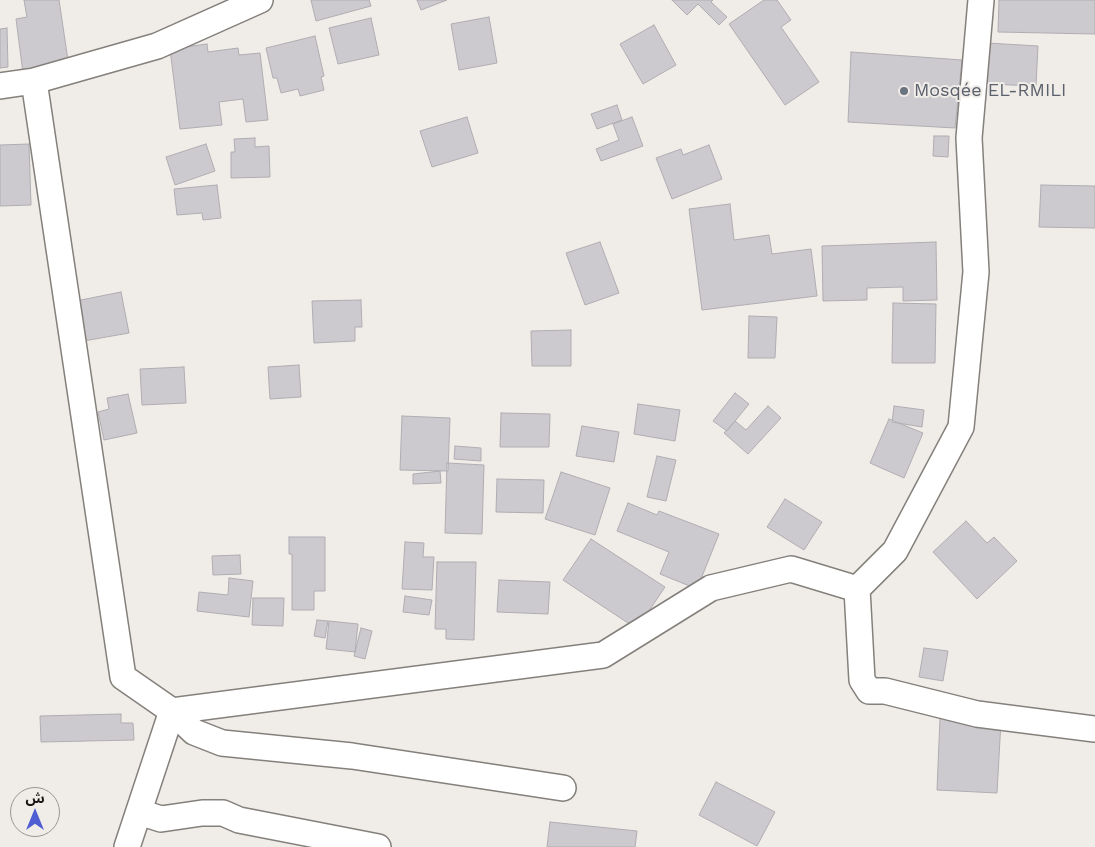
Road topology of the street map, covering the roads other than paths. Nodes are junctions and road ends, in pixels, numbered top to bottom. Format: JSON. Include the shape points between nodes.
{"nodes":[{"id":1,"x":260,"y":0,"type":"edge"},
{"id":2,"x":981,"y":0,"type":"edge"},
{"id":3,"x":34,"y":81,"type":"junction"},
{"id":4,"x":0,"y":86,"type":"edge"},
{"id":5,"x":857,"y":589,"type":"junction"},
{"id":6,"x":172,"y":712,"type":"junction"},
{"id":7,"x":1095,"y":729,"type":"edge"},
{"id":8,"x":563,"y":788,"type":"dead end"},
{"id":9,"x":140,"y":812,"type":"junction"},
{"id":10,"x":127,"y":847,"type":"edge"},
{"id":11,"x":378,"y":847,"type":"edge"}],
"edges":[{"from":1,"to":3,"type":"street","via":[[157,46]]},
{"from":2,"to":5,"type":"street","via":[[969,138],[976,272],[961,427],[895,551]]},
{"from":3,"to":4,"type":"street"},
{"from":3,"to":6,"type":"street","via":[[123,677]]},
{"from":5,"to":6,"type":"street","via":[[791,569],[711,588],[603,655]]},
{"from":5,"to":7,"type":"street","via":[[862,680],[868,691],[884,691],[977,714]]},
{"from":6,"to":8,"type":"street","via":[[194,732],[222,743],[352,756]]},
{"from":6,"to":9,"type":"street"},
{"from":9,"to":10,"type":"street"},
{"from":9,"to":11,"type":"street","via":[[160,820],[223,813],[239,820]]}]}
